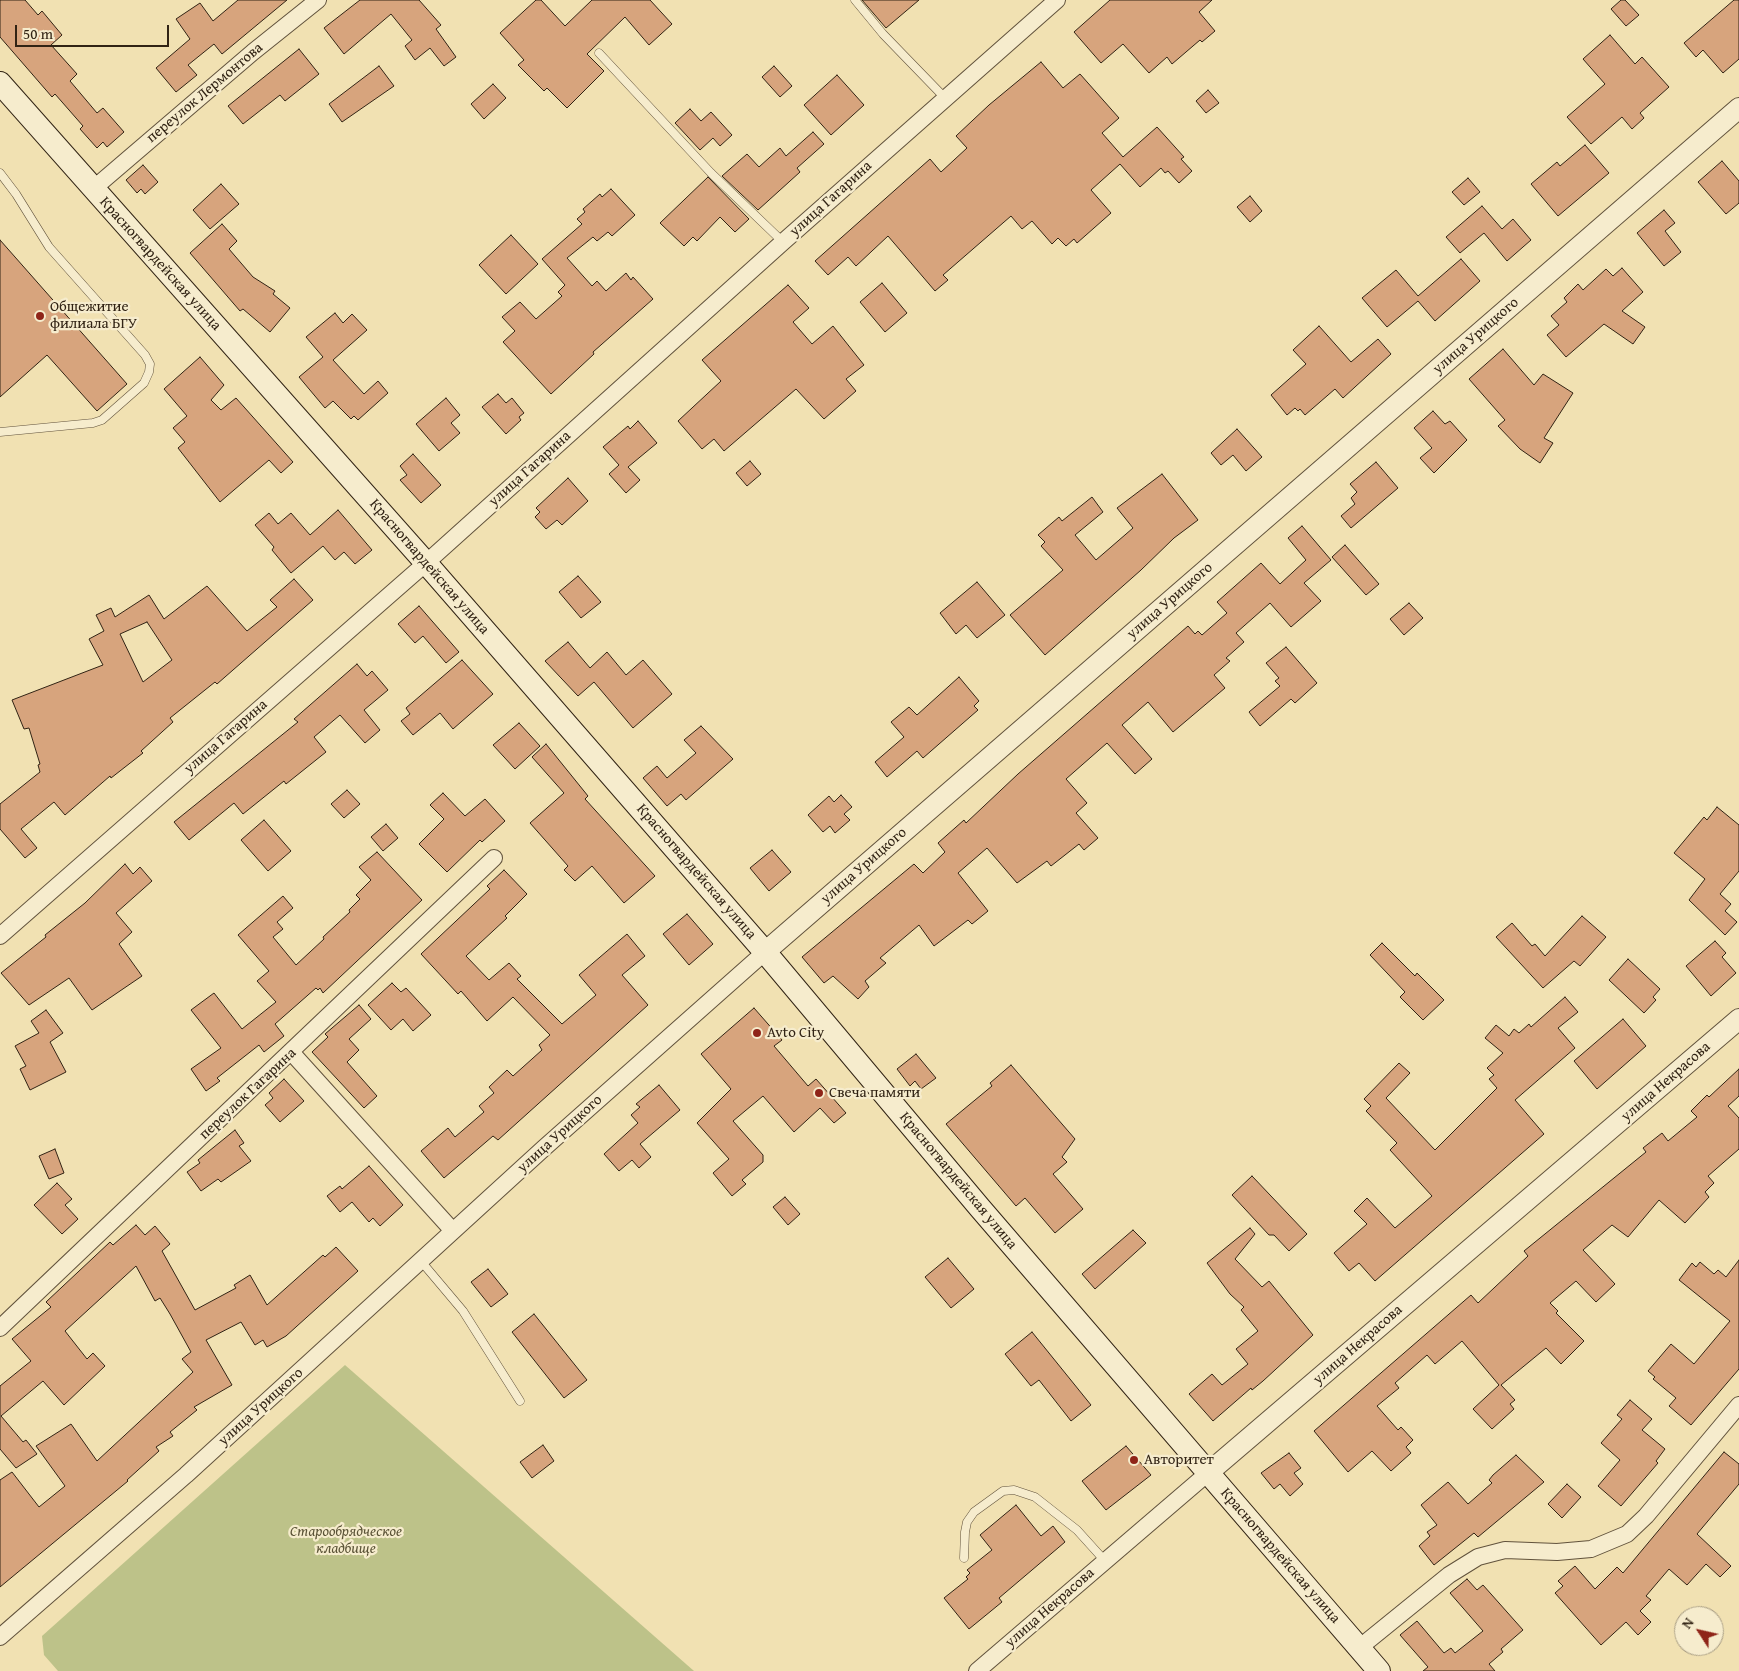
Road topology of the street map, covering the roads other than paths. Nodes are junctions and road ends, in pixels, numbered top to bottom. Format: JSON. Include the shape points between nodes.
{"nodes":[{"id":1,"x":318,"y":0,"type":"edge"},
{"id":2,"x":855,"y":0,"type":"edge"},
{"id":3,"x":1057,"y":0,"type":"edge"},
{"id":4,"x":599,"y":53,"type":"dead end"},
{"id":5,"x":0,"y":83,"type":"edge"},
{"id":6,"x":945,"y":98,"type":"junction"},
{"id":7,"x":1739,"y":108,"type":"edge"},
{"id":8,"x":0,"y":174,"type":"edge"},
{"id":9,"x":93,"y":189,"type":"junction"},
{"id":10,"x":783,"y":242,"type":"junction"},
{"id":11,"x":0,"y":432,"type":"edge"},
{"id":12,"x":426,"y":563,"type":"junction"},
{"id":13,"x":494,"y":858,"type":"dead end"},
{"id":14,"x":0,"y":936,"type":"edge"},
{"id":15,"x":765,"y":952,"type":"junction"},
{"id":16,"x":1739,"y":1019,"type":"edge"},
{"id":17,"x":292,"y":1053,"type":"junction"},
{"id":18,"x":453,"y":1231,"type":"junction"},
{"id":19,"x":420,"y":1260,"type":"junction"},
{"id":20,"x":0,"y":1328,"type":"edge"},
{"id":21,"x":520,"y":1402,"type":"dead end"},
{"id":22,"x":1739,"y":1405,"type":"edge"},
{"id":23,"x":1208,"y":1473,"type":"junction"},
{"id":24,"x":964,"y":1558,"type":"dead end"},
{"id":25,"x":1106,"y":1561,"type":"junction"},
{"id":26,"x":0,"y":1637,"type":"edge"},
{"id":27,"x":1359,"y":1648,"type":"junction"},
{"id":28,"x":977,"y":1671,"type":"edge"},
{"id":29,"x":1379,"y":1671,"type":"edge"}],
"edges":[{"from":1,"to":9,"type":"street","name":"переулок Лермонтова"},
{"from":2,"to":6,"type":"lane"},
{"from":3,"to":6,"type":"street","name":"улица Гагарина"},
{"from":4,"to":10,"type":"lane","via":[[711,173]]},
{"from":5,"to":9,"type":"main road","name":"Красногвардейская улица"},
{"from":6,"to":10,"type":"street","name":"улица Гагарина"},
{"from":7,"to":15,"type":"street","name":"улица Урицкого"},
{"from":8,"to":11,"type":"lane","via":[[48,247],[150,364],[144,383],[102,420]]},
{"from":9,"to":12,"type":"main road","name":"Красногвардейская улица"},
{"from":10,"to":12,"type":"street","name":"улица Гагарина"},
{"from":12,"to":14,"type":"street","name":"улица Гагарина"},
{"from":12,"to":15,"type":"main road","name":"Красногвардейская улица"},
{"from":13,"to":17,"type":"street","name":"переулок Гагарина"},
{"from":15,"to":18,"type":"street","name":"улица Урицкого"},
{"from":15,"to":23,"type":"main road","name":"Красногвардейская улица"},
{"from":16,"to":23,"type":"street","name":"улица Некрасова"},
{"from":17,"to":18,"type":"street"},
{"from":17,"to":20,"type":"street","name":"переулок Гагарина"},
{"from":18,"to":19,"type":"street","name":"улица Урицкого"},
{"from":19,"to":21,"type":"lane","via":[[463,1310]]},
{"from":19,"to":26,"type":"street","name":"улица Урицкого","via":[[186,1475]]},
{"from":22,"to":27,"type":"street","via":[[1646,1516],[1626,1534],[1591,1550],[1505,1550],[1478,1557],[1449,1575]]},
{"from":23,"to":25,"type":"street","name":"улица Некрасова"},
{"from":23,"to":27,"type":"main road","name":"Красногвардейская улица"},
{"from":24,"to":25,"type":"lane","via":[[967,1522],[974,1512],[1003,1492],[1014,1490],[1035,1497],[1086,1539]]},
{"from":25,"to":28,"type":"street","name":"улица Некрасова"},
{"from":27,"to":29,"type":"main road","name":"Красногвардейская улица"}]}
